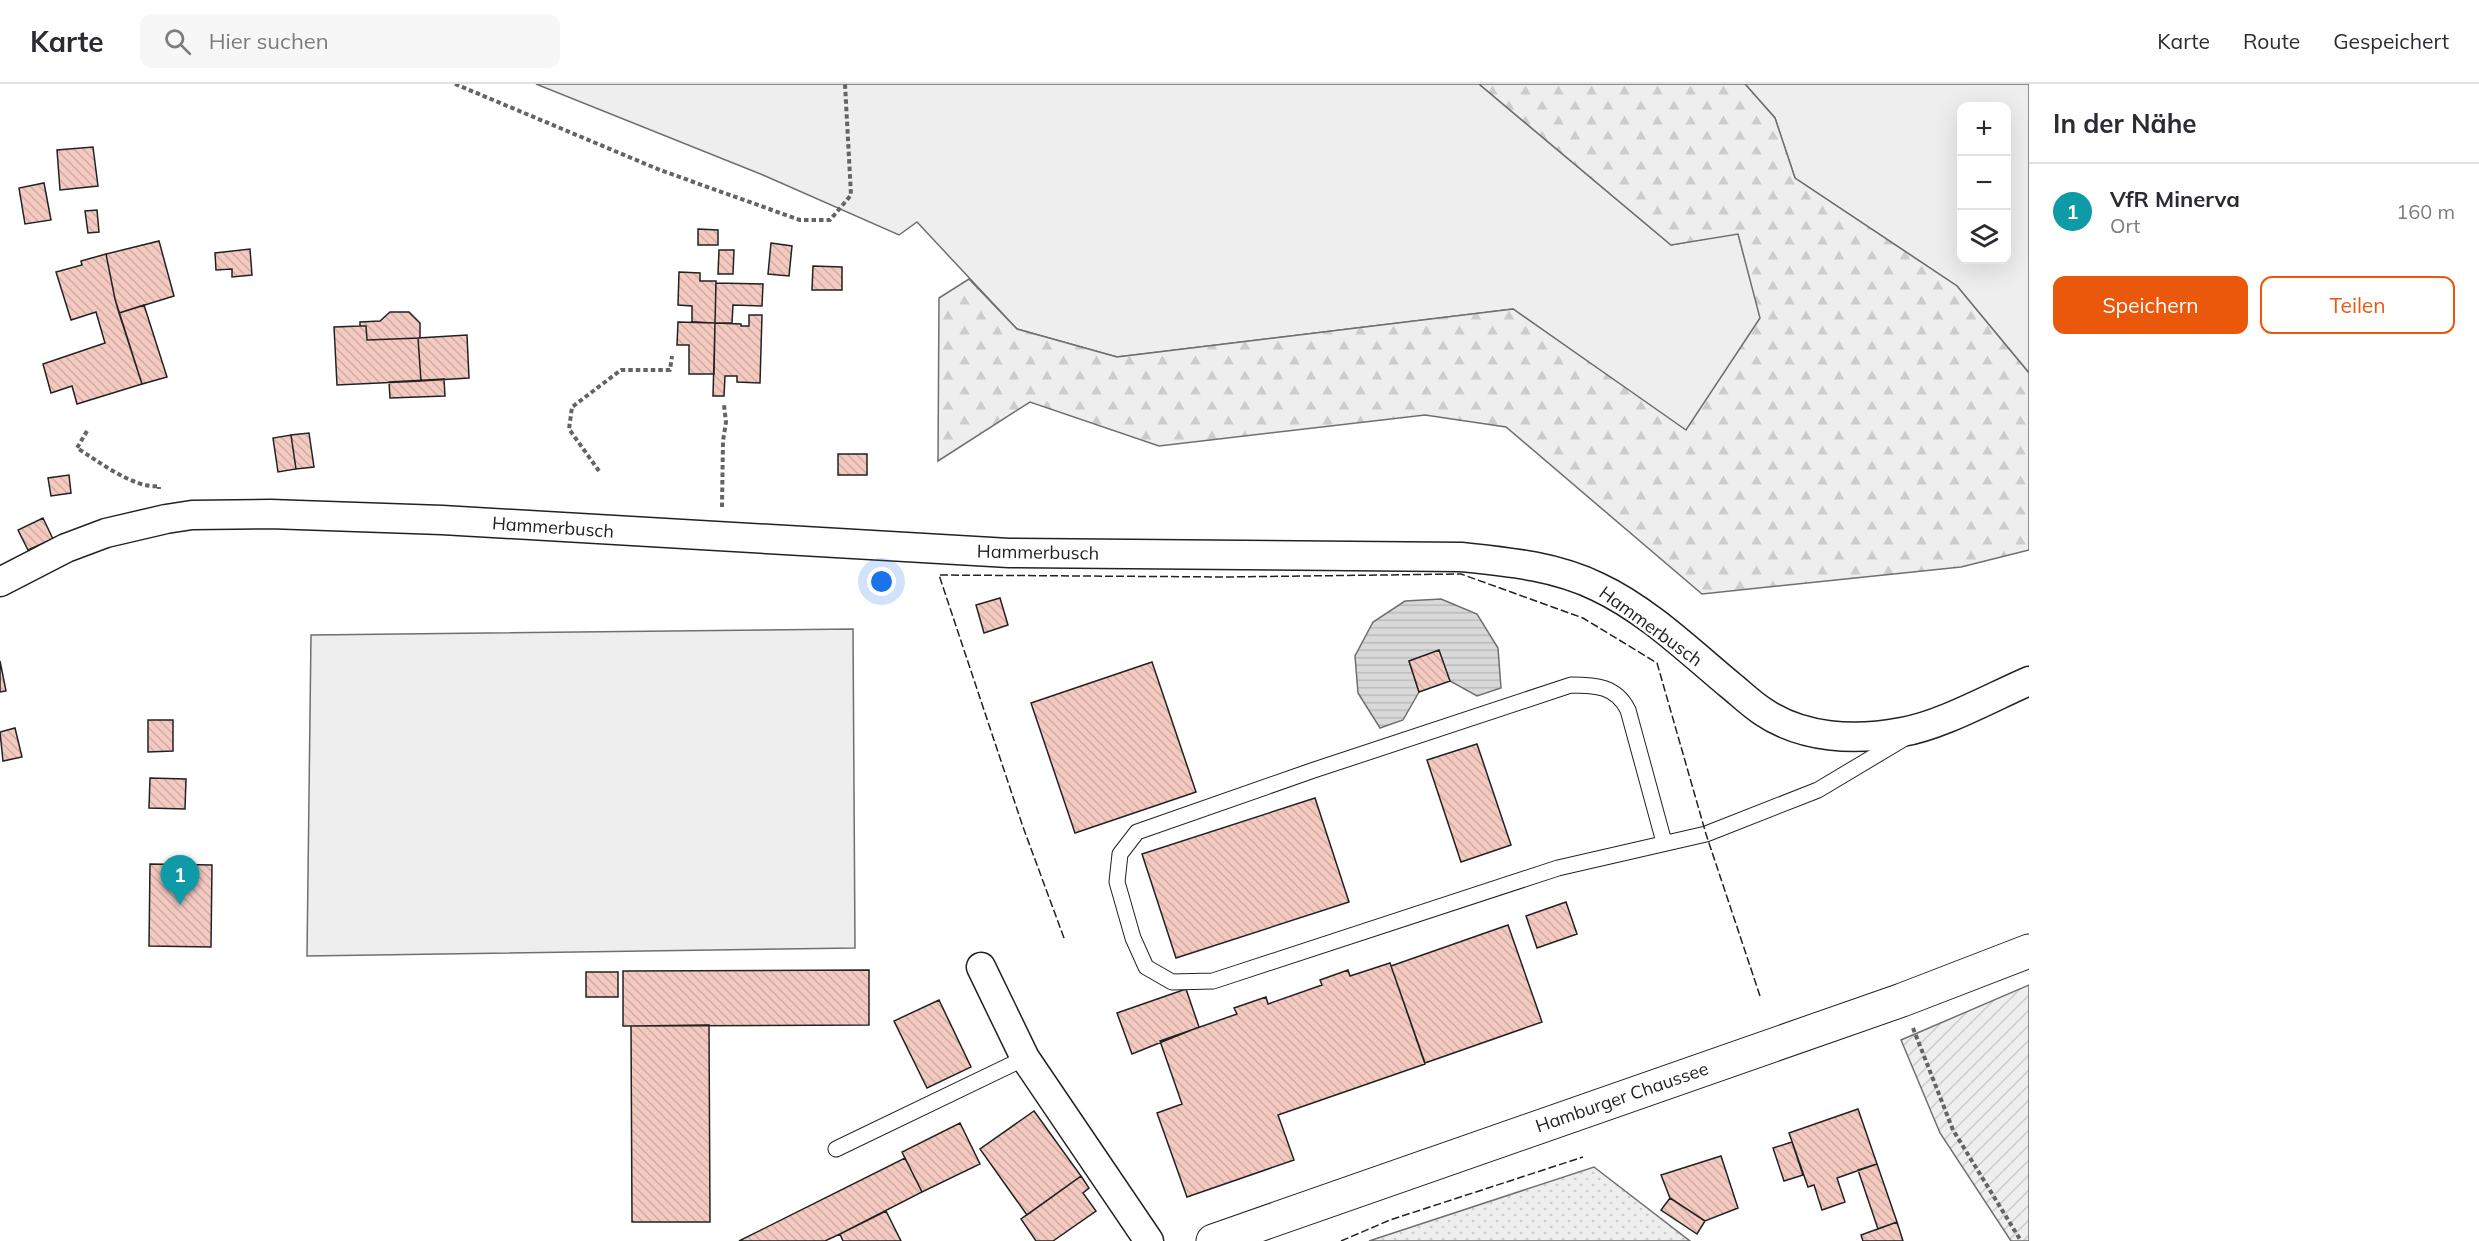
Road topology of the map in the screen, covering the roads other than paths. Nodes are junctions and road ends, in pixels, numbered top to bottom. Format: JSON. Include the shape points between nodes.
{"nodes":[{"id":1,"x":0,"y":582,"type":"edge"},
{"id":2,"x":2029,"y":681,"type":"edge"},
{"id":3,"x":1925,"y":726,"type":"junction"},
{"id":4,"x":1664,"y":842,"type":"junction"},
{"id":5,"x":2029,"y":951,"type":"edge"},
{"id":6,"x":981,"y":967,"type":"dead end"},
{"id":7,"x":1025,"y":1058,"type":"junction"},
{"id":8,"x":836,"y":1149,"type":"dead end"},
{"id":9,"x":1149,"y":1241,"type":"edge"},
{"id":10,"x":1213,"y":1241,"type":"edge"}],
"edges":[{"from":1,"to":3,"type":"street","name":"Hammerbusch","via":[[66,548],[106,533],[165,519],[203,515],[442,520],[1009,553],[1461,557],[1529,564],[1599,588],[1697,657],[1762,712],[1810,732],[1857,737]]},
{"from":2,"to":3,"type":"street","name":"Hammerbusch"},
{"from":3,"to":4,"type":"lane","via":[[1818,790],[1706,834]]},
{"from":4,"to":4,"type":"lane","via":[[1558,868],[1213,981],[1172,982],[1146,967],[1132,938],[1117,882],[1120,854],[1137,832],[1571,685],[1593,685],[1611,690],[1623,699]]},
{"from":5,"to":10,"type":"main road","name":"Hamburger Chaussee","via":[[1902,1000]]},
{"from":6,"to":7,"type":"street"},
{"from":7,"to":8,"type":"lane"},
{"from":7,"to":9,"type":"street"}]}
